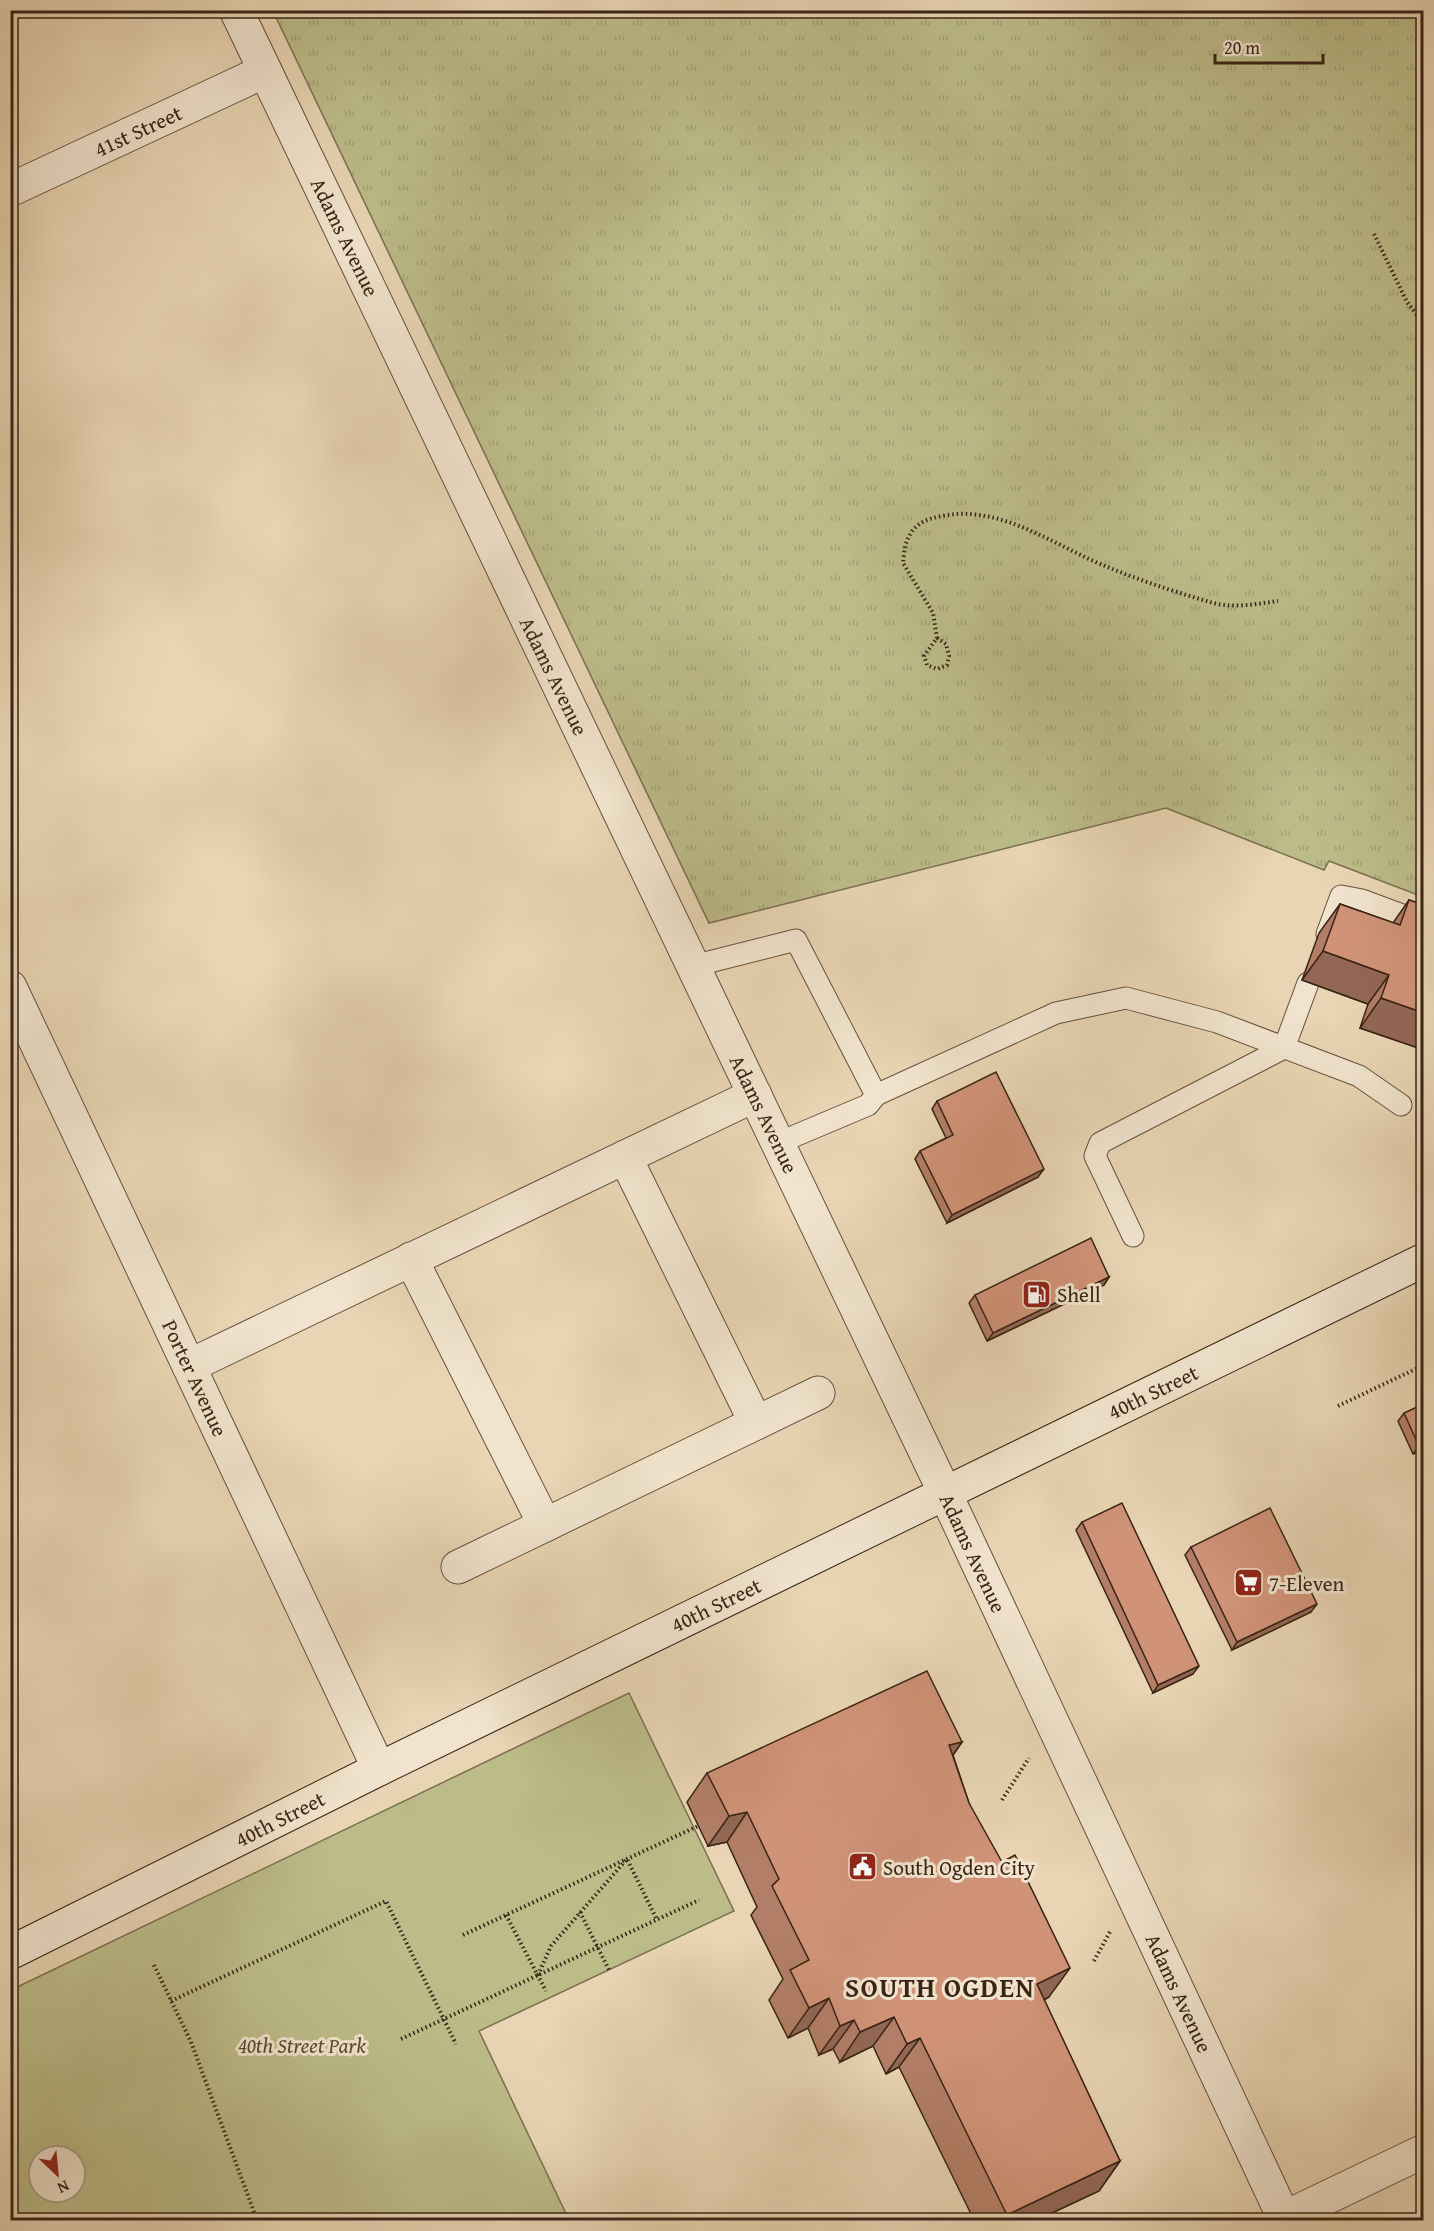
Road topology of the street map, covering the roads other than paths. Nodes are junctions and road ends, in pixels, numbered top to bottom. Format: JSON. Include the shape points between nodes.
{"nodes":[{"id":1,"x":236,"y":10,"type":"edge"},
{"id":2,"x":265,"y":71,"type":"junction"},
{"id":3,"x":10,"y":190,"type":"edge"},
{"id":4,"x":1424,"y":923,"type":"edge"},
{"id":5,"x":1327,"y":934,"type":"edge"},
{"id":6,"x":693,"y":966,"type":"junction"},
{"id":7,"x":1308,"y":983,"type":"dead end"},
{"id":8,"x":10,"y":987,"type":"edge"},
{"id":9,"x":1284,"y":1047,"type":"junction"},
{"id":10,"x":754,"y":1095,"type":"junction"},
{"id":11,"x":876,"y":1095,"type":"junction"},
{"id":12,"x":1401,"y":1105,"type":"dead end"},
{"id":13,"x":778,"y":1143,"type":"junction"},
{"id":14,"x":625,"y":1157,"type":"junction"},
{"id":15,"x":1133,"y":1236,"type":"dead end"},
{"id":16,"x":411,"y":1259,"type":"junction"},
{"id":17,"x":1424,"y":1260,"type":"edge"},
{"id":18,"x":189,"y":1366,"type":"junction"},
{"id":19,"x":818,"y":1393,"type":"dead end"},
{"id":20,"x":756,"y":1423,"type":"junction"},
{"id":21,"x":945,"y":1493,"type":"junction"},
{"id":22,"x":545,"y":1525,"type":"junction"},
{"id":23,"x":458,"y":1567,"type":"dead end"},
{"id":24,"x":379,"y":1769,"type":"junction"},
{"id":25,"x":10,"y":1953,"type":"edge"},
{"id":26,"x":1424,"y":2151,"type":"edge"},
{"id":27,"x":1283,"y":2220,"type":"edge"}],
"edges":[{"from":1,"to":2,"type":"street","name":"Adams Avenue"},
{"from":2,"to":3,"type":"street","name":"41st Street"},
{"from":2,"to":6,"type":"street","name":"Adams Avenue"},
{"from":4,"to":5,"type":"lane","via":[[1341,896]]},
{"from":6,"to":10,"type":"street","name":"Adams Avenue"},
{"from":6,"to":11,"type":"lane","via":[[796,940]]},
{"from":7,"to":9,"type":"lane"},
{"from":8,"to":18,"type":"street","name":"Porter Avenue"},
{"from":9,"to":11,"type":"lane","via":[[1217,1022],[1126,998],[1056,1013]]},
{"from":9,"to":12,"type":"lane","via":[[1359,1076]]},
{"from":9,"to":15,"type":"lane","via":[[1100,1143],[1095,1156]]},
{"from":10,"to":13,"type":"street","name":"Adams Avenue"},
{"from":10,"to":14,"type":"street"},
{"from":11,"to":13,"type":"lane","via":[[868,1105]]},
{"from":13,"to":21,"type":"street","name":"Adams Avenue"},
{"from":14,"to":16,"type":"street"},
{"from":14,"to":20,"type":"street"},
{"from":16,"to":18,"type":"street"},
{"from":16,"to":22,"type":"street"},
{"from":17,"to":21,"type":"street","name":"40th Street"},
{"from":18,"to":24,"type":"street","name":"Porter Avenue"},
{"from":19,"to":20,"type":"street"},
{"from":20,"to":22,"type":"street"},
{"from":21,"to":24,"type":"street","name":"40th Street"},
{"from":21,"to":27,"type":"street","name":"Adams Avenue"},
{"from":22,"to":23,"type":"street"},
{"from":24,"to":25,"type":"street","name":"40th Street"},
{"from":26,"to":27,"type":"street"}]}
